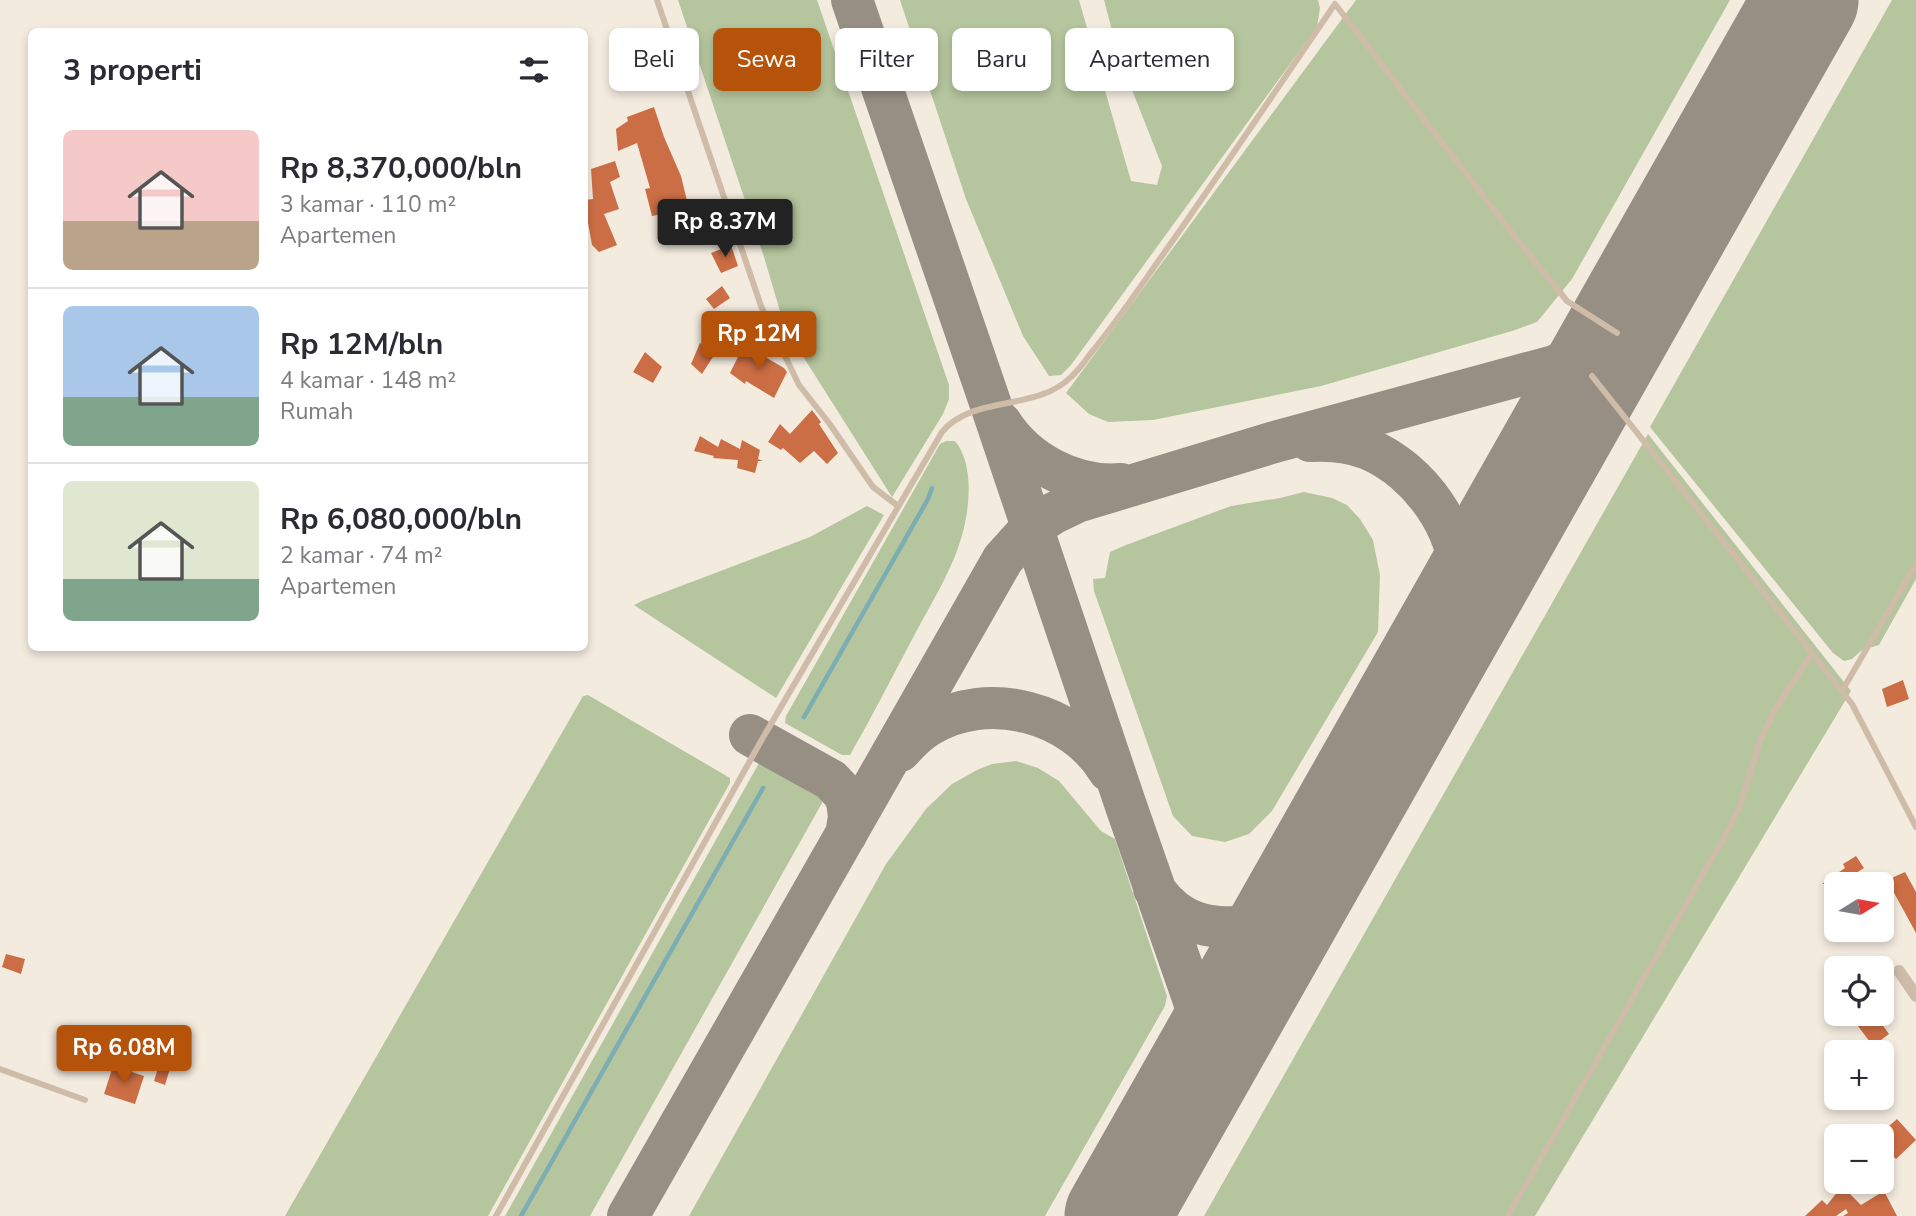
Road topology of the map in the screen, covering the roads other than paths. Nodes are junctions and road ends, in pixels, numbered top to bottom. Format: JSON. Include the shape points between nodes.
{"nodes":[{"id":1,"x":657,"y":0,"type":"edge"},
{"id":2,"x":1335,"y":1,"type":"edge"},
{"id":3,"x":1617,"y":333,"type":"dead end"},
{"id":4,"x":1592,"y":376,"type":"dead end"},
{"id":5,"x":898,"y":506,"type":"junction"},
{"id":6,"x":1916,"y":564,"type":"edge"},
{"id":7,"x":1812,"y":653,"type":"junction"},
{"id":8,"x":1842,"y":691,"type":"junction"},
{"id":9,"x":1916,"y":827,"type":"edge"},
{"id":10,"x":1899,"y":971,"type":"dead end"},
{"id":11,"x":1916,"y":996,"type":"edge"},
{"id":12,"x":0,"y":1069,"type":"edge"},
{"id":13,"x":85,"y":1100,"type":"dead end"},
{"id":14,"x":496,"y":1216,"type":"edge"},
{"id":15,"x":1508,"y":1216,"type":"edge"}],
"edges":[{"from":1,"to":5,"type":"lane","via":[[761,306],[799,385],[873,487]]},
{"from":2,"to":3,"type":"lane","via":[[1567,301]]},
{"from":2,"to":5,"type":"lane","via":[[1203,199],[1072,377],[1048,393],[973,411],[950,423]]},
{"from":4,"to":7,"type":"lane"},
{"from":5,"to":14,"type":"lane"},
{"from":6,"to":8,"type":"lane"},
{"from":7,"to":8,"type":"lane"},
{"from":7,"to":15,"type":"lane","via":[[1761,737],[1740,806],[1722,841]]},
{"from":8,"to":9,"type":"lane","via":[[1869,733]]},
{"from":10,"to":11,"type":"street"},
{"from":12,"to":13,"type":"lane"}]}
